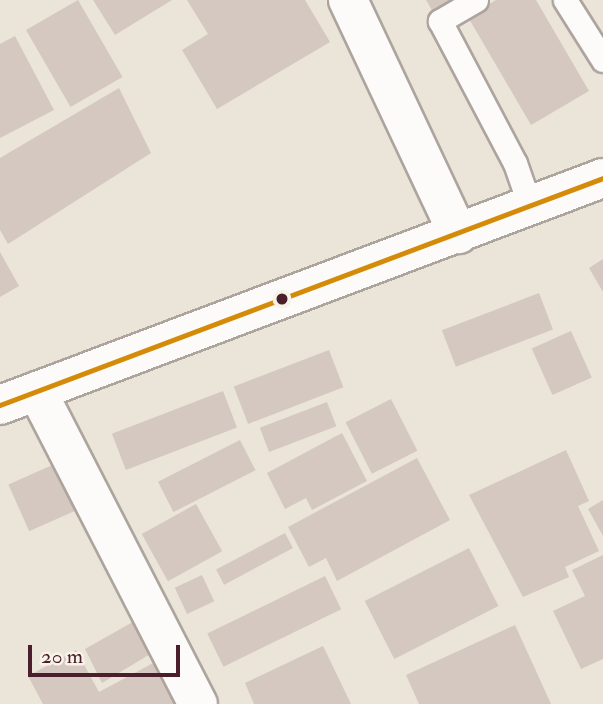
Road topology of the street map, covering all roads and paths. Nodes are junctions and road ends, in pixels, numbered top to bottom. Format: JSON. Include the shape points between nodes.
{"nodes":[{"id":1,"x":348,"y":0,"type":"edge"},
{"id":2,"x":476,"y":0,"type":"edge"},
{"id":3,"x":565,"y":0,"type":"edge"},
{"id":4,"x":603,"y":60,"type":"edge"},
{"id":5,"x":603,"y":178,"type":"edge"},
{"id":6,"x":530,"y":206,"type":"junction"},
{"id":7,"x":458,"y":233,"type":"junction"},
{"id":8,"x":37,"y":391,"type":"junction"},
{"id":9,"x":0,"y":405,"type":"edge"},
{"id":10,"x":198,"y":704,"type":"edge"}],
"edges":[{"from":1,"to":7,"type":"main road"},
{"from":2,"to":6,"type":"lane","via":[[440,21],[514,163]]},
{"from":3,"to":4,"type":"lane"},
{"from":5,"to":6,"type":"main road"},
{"from":6,"to":7,"type":"main road"},
{"from":7,"to":8,"type":"main road"},
{"from":8,"to":9,"type":"main road"},
{"from":8,"to":10,"type":"main road"}]}
